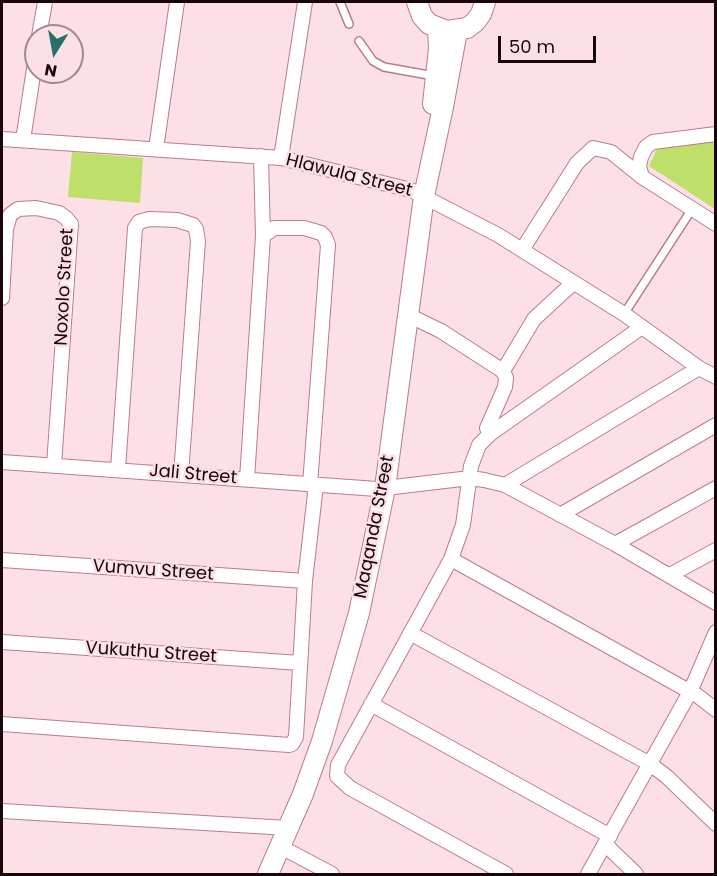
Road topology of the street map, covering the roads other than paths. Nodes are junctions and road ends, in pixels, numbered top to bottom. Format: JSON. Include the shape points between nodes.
{"nodes":[{"id":1,"x":45,"y":2,"type":"edge"},
{"id":2,"x":177,"y":2,"type":"edge"},
{"id":3,"x":305,"y":2,"type":"edge"},
{"id":4,"x":340,"y":2,"type":"edge"},
{"id":5,"x":417,"y":2,"type":"edge"},
{"id":6,"x":487,"y":3,"type":"edge"},
{"id":7,"x":41,"y":24,"type":"edge"},
{"id":8,"x":349,"y":24,"type":"dead end"},
{"id":9,"x":448,"y":30,"type":"junction"},
{"id":10,"x":359,"y":40,"type":"dead end"},
{"id":11,"x":442,"y":77,"type":"junction"},
{"id":12,"x":32,"y":84,"type":"edge"},
{"id":13,"x":716,"y":134,"type":"edge"},
{"id":14,"x":2,"y":139,"type":"edge"},
{"id":15,"x":23,"y":140,"type":"junction"},
{"id":16,"x":156,"y":150,"type":"junction"},
{"id":17,"x":261,"y":156,"type":"junction"},
{"id":18,"x":281,"y":158,"type":"junction"},
{"id":19,"x":642,"y":177,"type":"junction"},
{"id":20,"x":424,"y":196,"type":"junction"},
{"id":21,"x":692,"y":209,"type":"junction"},
{"id":22,"x":716,"y":224,"type":"edge"},
{"id":23,"x":263,"y":236,"type":"junction"},
{"id":24,"x":522,"y":250,"type":"junction"},
{"id":25,"x":573,"y":283,"type":"junction"},
{"id":26,"x":2,"y":298,"type":"edge"},
{"id":27,"x":624,"y":314,"type":"junction"},
{"id":28,"x":408,"y":315,"type":"junction"},
{"id":29,"x":642,"y":327,"type":"junction"},
{"id":30,"x":699,"y":368,"type":"junction"},
{"id":31,"x":503,"y":371,"type":"junction"},
{"id":32,"x":716,"y":377,"type":"edge"},
{"id":33,"x":716,"y":425,"type":"edge"},
{"id":34,"x":490,"y":434,"type":"junction"},
{"id":35,"x":2,"y":462,"type":"edge"},
{"id":36,"x":54,"y":465,"type":"junction"},
{"id":37,"x":118,"y":469,"type":"junction"},
{"id":38,"x":181,"y":475,"type":"junction"},
{"id":39,"x":470,"y":478,"type":"junction"},
{"id":40,"x":247,"y":479,"type":"junction"},
{"id":41,"x":313,"y":485,"type":"junction"},
{"id":42,"x":505,"y":485,"type":"junction"},
{"id":43,"x":385,"y":488,"type":"junction"},
{"id":44,"x":716,"y":488,"type":"edge"},
{"id":45,"x":560,"y":515,"type":"junction"},
{"id":46,"x":615,"y":544,"type":"junction"},
{"id":47,"x":716,"y":550,"type":"edge"},
{"id":48,"x":451,"y":559,"type":"junction"},
{"id":49,"x":2,"y":560,"type":"edge"},
{"id":50,"x":670,"y":575,"type":"junction"},
{"id":51,"x":305,"y":581,"type":"junction"},
{"id":52,"x":716,"y":603,"type":"edge"},
{"id":53,"x":716,"y":632,"type":"edge"},
{"id":54,"x":410,"y":633,"type":"junction"},
{"id":55,"x":2,"y":642,"type":"edge"},
{"id":56,"x":300,"y":663,"type":"junction"},
{"id":57,"x":690,"y":692,"type":"junction"},
{"id":58,"x":371,"y":704,"type":"junction"},
{"id":59,"x":716,"y":710,"type":"edge"},
{"id":60,"x":2,"y":724,"type":"edge"},
{"id":61,"x":650,"y":764,"type":"junction"},
{"id":62,"x":2,"y":812,"type":"edge"},
{"id":63,"x":716,"y":824,"type":"edge"},
{"id":64,"x":288,"y":828,"type":"junction"},
{"id":65,"x":607,"y":840,"type":"junction"},
{"id":66,"x":281,"y":847,"type":"junction"},
{"id":67,"x":268,"y":874,"type":"edge"},
{"id":68,"x":332,"y":874,"type":"edge"},
{"id":69,"x":506,"y":874,"type":"edge"},
{"id":70,"x":588,"y":874,"type":"edge"},
{"id":71,"x":636,"y":874,"type":"edge"}],
"edges":[{"from":1,"to":7,"type":"street"},
{"from":2,"to":16,"type":"street"},
{"from":3,"to":18,"type":"street"},
{"from":4,"to":8,"type":"lane"},
{"from":5,"to":9,"type":"street","via":[[422,16]]},
{"from":6,"to":9,"type":"street","via":[[475,22]]},
{"from":9,"to":11,"type":"street","name":"Maqanda Street"},
{"from":10,"to":11,"type":"lane","via":[[374,61],[384,67]]},
{"from":11,"to":20,"type":"street","name":"Maqanda Street"},
{"from":12,"to":15,"type":"street"},
{"from":13,"to":19,"type":"street","via":[[653,142],[640,157]]},
{"from":14,"to":15,"type":"street","name":"Hlawula Street"},
{"from":15,"to":16,"type":"street","name":"Hlawula Street"},
{"from":16,"to":17,"type":"street","name":"Hlawula Street"},
{"from":17,"to":18,"type":"street","name":"Hlawula Street"},
{"from":17,"to":23,"type":"street"},
{"from":18,"to":20,"type":"street","name":"Hlawula Street"},
{"from":19,"to":21,"type":"street"},
{"from":19,"to":24,"type":"street","via":[[611,152],[593,148],[577,163]]},
{"from":20,"to":24,"type":"street","name":"Hlawula Street"},
{"from":20,"to":28,"type":"street","name":"Maqanda Street"},
{"from":21,"to":22,"type":"street"},
{"from":21,"to":27,"type":"lane"},
{"from":23,"to":40,"type":"street"},
{"from":23,"to":41,"type":"street","via":[[274,228],[295,227],[315,230],[328,245]]},
{"from":24,"to":25,"type":"street","name":"Hlawula Street"},
{"from":25,"to":27,"type":"street","name":"Hlawula Street"},
{"from":25,"to":31,"type":"street","via":[[534,319]]},
{"from":26,"to":36,"type":"street","name":"Noxolo Street","via":[[10,215],[18,209],[36,208],[66,218],[71,224]]},
{"from":27,"to":29,"type":"street","name":"Hlawula Street"},
{"from":28,"to":31,"type":"street"},
{"from":28,"to":43,"type":"street","name":"Maqanda Street"},
{"from":29,"to":30,"type":"street","name":"Hlawula Street"},
{"from":29,"to":34,"type":"street"},
{"from":30,"to":32,"type":"street","name":"Hlawula Street"},
{"from":30,"to":42,"type":"street"},
{"from":31,"to":34,"type":"street","via":[[505,387],[487,428]]},
{"from":33,"to":45,"type":"street"},
{"from":34,"to":39,"type":"street","via":[[476,450]]},
{"from":35,"to":36,"type":"street","name":"Jali Street"},
{"from":36,"to":37,"type":"street","name":"Jali Street"},
{"from":37,"to":38,"type":"street","name":"Jali Street"},
{"from":37,"to":38,"type":"street","via":[[135,228],[149,219],[177,220],[193,225],[198,241]]},
{"from":38,"to":40,"type":"street","name":"Jali Street"},
{"from":39,"to":42,"type":"street","name":"Jali Street"},
{"from":39,"to":43,"type":"street","name":"Jali Street"},
{"from":39,"to":48,"type":"street","via":[[463,525]]},
{"from":40,"to":41,"type":"street","name":"Jali Street"},
{"from":41,"to":43,"type":"street","name":"Jali Street"},
{"from":41,"to":51,"type":"street"},
{"from":42,"to":45,"type":"street","name":"Jali Street"},
{"from":43,"to":64,"type":"street","name":"Maqanda Street","via":[[359,613],[338,688]]},
{"from":44,"to":46,"type":"street"},
{"from":45,"to":46,"type":"street","name":"Jali Street"},
{"from":46,"to":50,"type":"street","name":"Jali Street"},
{"from":47,"to":50,"type":"street"},
{"from":48,"to":54,"type":"street"},
{"from":48,"to":57,"type":"street"},
{"from":49,"to":51,"type":"street","name":"Vumvu Street"},
{"from":50,"to":52,"type":"street","name":"Jali Street"},
{"from":51,"to":56,"type":"street"},
{"from":53,"to":57,"type":"street"},
{"from":54,"to":58,"type":"street"},
{"from":54,"to":61,"type":"street"},
{"from":55,"to":56,"type":"street","name":"Vukuthu Street"},
{"from":56,"to":60,"type":"street","via":[[296,737],[289,746]]},
{"from":57,"to":59,"type":"street"},
{"from":57,"to":61,"type":"street"},
{"from":58,"to":65,"type":"street"},
{"from":58,"to":69,"type":"street","via":[[338,765],[340,781]]},
{"from":61,"to":63,"type":"street"},
{"from":61,"to":65,"type":"street"},
{"from":62,"to":64,"type":"street"},
{"from":64,"to":66,"type":"street","name":"Maqanda Street"},
{"from":65,"to":70,"type":"street"},
{"from":65,"to":71,"type":"street"},
{"from":66,"to":67,"type":"street","name":"Maqanda Street"},
{"from":66,"to":68,"type":"street"}]}
